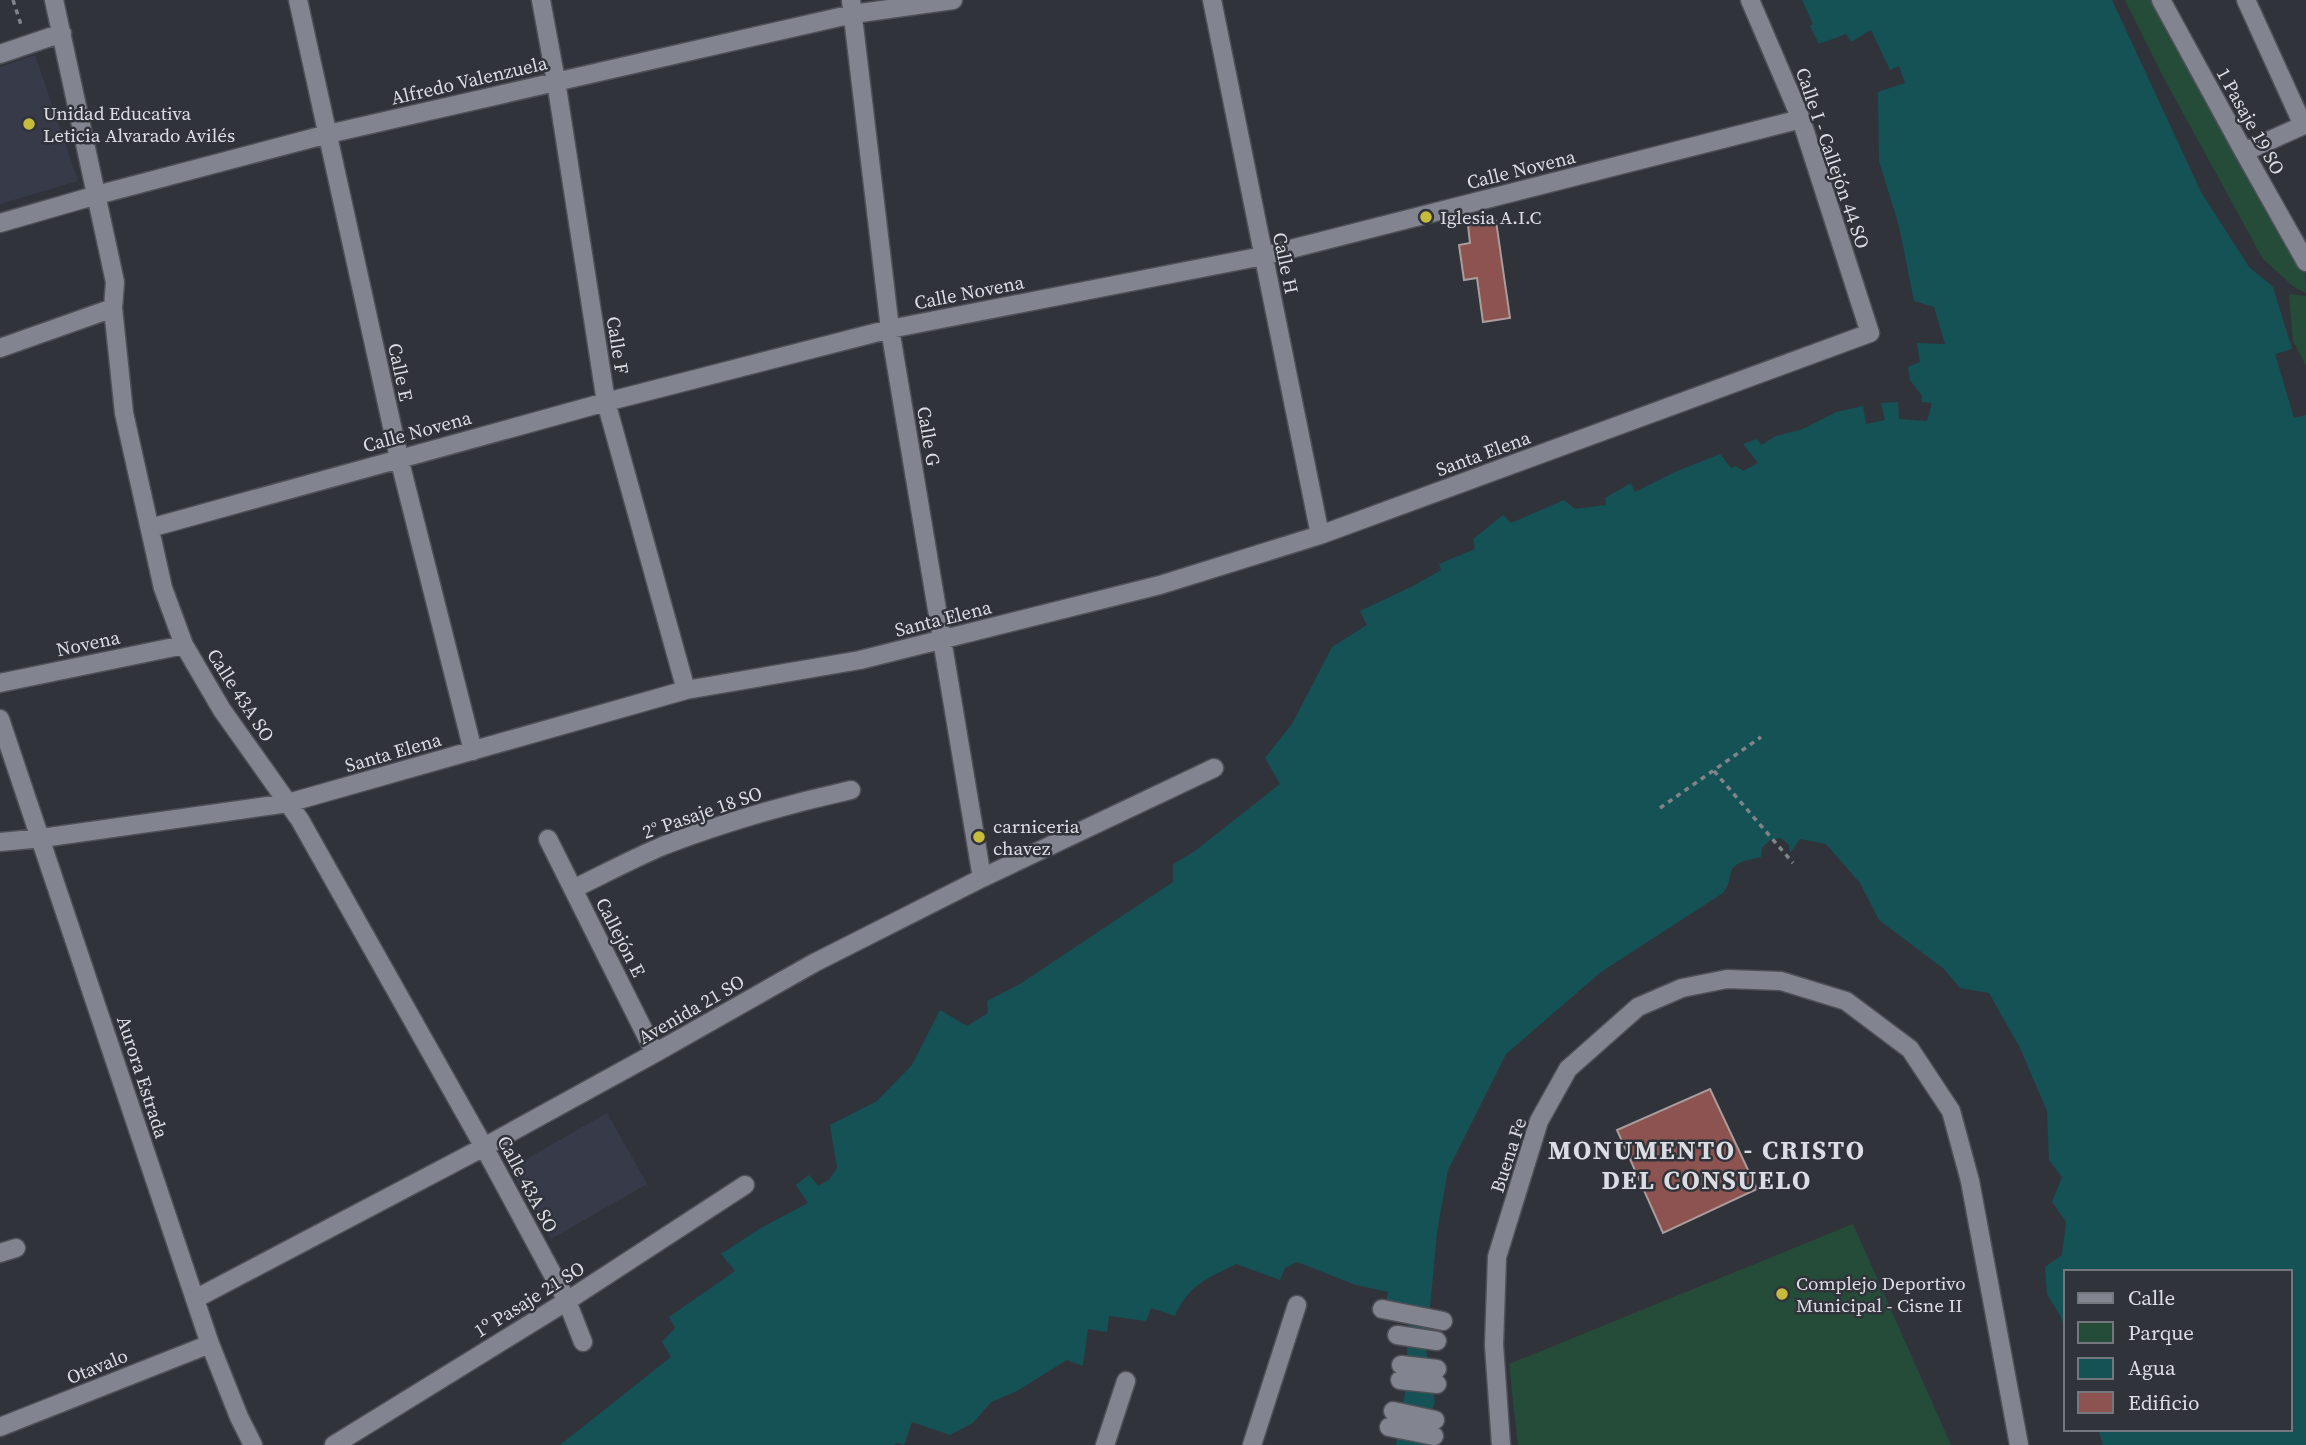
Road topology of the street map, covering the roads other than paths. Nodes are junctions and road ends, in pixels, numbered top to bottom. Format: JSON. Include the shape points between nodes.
{"nodes":[{"id":1,"x":54,"y":0,"type":"edge"},
{"id":2,"x":298,"y":0,"type":"edge"},
{"id":3,"x":541,"y":0,"type":"edge"},
{"id":4,"x":953,"y":0,"type":"edge"},
{"id":5,"x":1212,"y":0,"type":"edge"},
{"id":6,"x":1750,"y":0,"type":"edge"},
{"id":7,"x":2161,"y":0,"type":"edge"},
{"id":8,"x":2246,"y":0,"type":"edge"},
{"id":9,"x":852,"y":7,"type":"edge"},
{"id":10,"x":62,"y":33,"type":"junction"},
{"id":11,"x":0,"y":54,"type":"edge"},
{"id":12,"x":556,"y":81,"type":"junction"},
{"id":13,"x":1801,"y":119,"type":"junction"},
{"id":14,"x":2304,"y":124,"type":"edge"},
{"id":15,"x":328,"y":134,"type":"junction"},
{"id":16,"x":2244,"y":152,"type":"junction"},
{"id":17,"x":97,"y":195,"type":"junction"},
{"id":18,"x":0,"y":223,"type":"edge"},
{"id":19,"x":2306,"y":225,"type":"edge"},
{"id":20,"x":2289,"y":233,"type":"junction"},
{"id":21,"x":1263,"y":256,"type":"junction"},
{"id":22,"x":2306,"y":262,"type":"edge"},
{"id":23,"x":113,"y":308,"type":"junction"},
{"id":24,"x":890,"y":329,"type":"junction"},
{"id":25,"x":1870,"y":333,"type":"joint"},
{"id":26,"x":0,"y":348,"type":"edge"},
{"id":27,"x":606,"y":402,"type":"junction"},
{"id":28,"x":398,"y":458,"type":"junction"},
{"id":29,"x":149,"y":528,"type":"junction"},
{"id":30,"x":1320,"y":535,"type":"junction"},
{"id":31,"x":942,"y":641,"type":"junction"},
{"id":32,"x":184,"y":645,"type":"junction"},
{"id":33,"x":0,"y":683,"type":"edge"},
{"id":34,"x":685,"y":690,"type":"junction"},
{"id":35,"x":0,"y":719,"type":"edge"},
{"id":36,"x":473,"y":751,"type":"junction"},
{"id":37,"x":1214,"y":768,"type":"dead end"},
{"id":38,"x":851,"y":790,"type":"dead end"},
{"id":39,"x":288,"y":803,"type":"junction"},
{"id":40,"x":42,"y":838,"type":"junction"},
{"id":41,"x":548,"y":839,"type":"dead end"},
{"id":42,"x":0,"y":842,"type":"edge"},
{"id":43,"x":982,"y":878,"type":"junction"},
{"id":44,"x":573,"y":889,"type":"junction"},
{"id":45,"x":655,"y":1053,"type":"junction"},
{"id":46,"x":484,"y":1147,"type":"junction"},
{"id":47,"x":745,"y":1185,"type":"dead end"},
{"id":48,"x":195,"y":1299,"type":"junction"},
{"id":49,"x":567,"y":1301,"type":"junction"},
{"id":50,"x":1297,"y":1305,"type":"dead end"},
{"id":51,"x":1382,"y":1309,"type":"dead end"},
{"id":52,"x":1443,"y":1321,"type":"dead end"},
{"id":53,"x":1398,"y":1335,"type":"dead end"},
{"id":54,"x":1437,"y":1341,"type":"dead end"},
{"id":55,"x":583,"y":1342,"type":"dead end"},
{"id":56,"x":210,"y":1344,"type":"junction"},
{"id":57,"x":1401,"y":1373,"type":"dead end"},
{"id":58,"x":1437,"y":1377,"type":"dead end"},
{"id":59,"x":1126,"y":1381,"type":"dead end"},
{"id":60,"x":1391,"y":1419,"type":"dead end"},
{"id":61,"x":0,"y":1427,"type":"edge"},
{"id":62,"x":1435,"y":1428,"type":"dead end"},
{"id":63,"x":0,"y":1437,"type":"edge"},
{"id":64,"x":4,"y":1445,"type":"edge"},
{"id":65,"x":253,"y":1445,"type":"edge"},
{"id":66,"x":334,"y":1445,"type":"edge"},
{"id":67,"x":1105,"y":1445,"type":"edge"},
{"id":68,"x":1252,"y":1445,"type":"edge"},
{"id":69,"x":1501,"y":1445,"type":"edge"},
{"id":70,"x":2019,"y":1445,"type":"edge"}],
"edges":[{"from":1,"to":10,"type":"street","name":"Calle 43A SO"},
{"from":2,"to":15,"type":"street","name":"Calle E"},
{"from":3,"to":12,"type":"street","name":"Calle F"},
{"from":4,"to":9,"type":"street","name":"Alfredo Valenzuela"},
{"from":5,"to":21,"type":"street","name":"Calle H"},
{"from":6,"to":13,"type":"street","name":"Calle I - Callejón 44 SO"},
{"from":7,"to":16,"type":"street","name":"1 Pasaje 19 SO"},
{"from":8,"to":14,"type":"street"},
{"from":9,"to":12,"type":"street","name":"Alfredo Valenzuela"},
{"from":9,"to":24,"type":"street","name":"Calle G"},
{"from":10,"to":11,"type":"street"},
{"from":10,"to":17,"type":"street","name":"Calle 43A SO"},
{"from":12,"to":15,"type":"street","name":"Alfredo Valenzuela"},
{"from":12,"to":27,"type":"street","name":"Calle F"},
{"from":13,"to":21,"type":"street","name":"Calle Novena"},
{"from":13,"to":25,"type":"street","name":"Calle I - Callejón 44 SO"},
{"from":14,"to":16,"type":"street"},
{"from":15,"to":17,"type":"street","name":"Alfredo Valenzuela"},
{"from":15,"to":28,"type":"street","name":"Calle E"},
{"from":16,"to":20,"type":"street","name":"1 Pasaje 19 SO"},
{"from":17,"to":18,"type":"street","name":"Alfredo Valenzuela"},
{"from":17,"to":23,"type":"street","name":"Calle 43A SO","via":[[115,282]]},
{"from":19,"to":20,"type":"street"},
{"from":20,"to":22,"type":"street","name":"1 Pasaje 19 SO"},
{"from":21,"to":24,"type":"street","name":"Calle Novena"},
{"from":21,"to":30,"type":"street","name":"Calle H"},
{"from":23,"to":26,"type":"street"},
{"from":23,"to":29,"type":"street","name":"Calle 43A SO","via":[[124,413]]},
{"from":24,"to":27,"type":"street","name":"Calle Novena"},
{"from":24,"to":31,"type":"street","name":"Calle G"},
{"from":25,"to":30,"type":"street","name":"Santa Elena"},
{"from":27,"to":28,"type":"street","name":"Calle Novena"},
{"from":27,"to":34,"type":"street","name":"Calle F"},
{"from":28,"to":29,"type":"street","name":"Calle Novena"},
{"from":28,"to":36,"type":"street","name":"Calle E"},
{"from":29,"to":32,"type":"street","name":"Calle 43A SO","via":[[163,588]]},
{"from":30,"to":31,"type":"street","name":"Santa Elena","via":[[1160,585]]},
{"from":31,"to":34,"type":"street","name":"Santa Elena"},
{"from":31,"to":43,"type":"street","name":"Calle G"},
{"from":32,"to":33,"type":"street","name":"Novena"},
{"from":32,"to":39,"type":"street","name":"Calle 43A SO","via":[[222,710]]},
{"from":34,"to":36,"type":"street","name":"Santa Elena"},
{"from":35,"to":40,"type":"street","name":"Aurora Estrada"},
{"from":36,"to":39,"type":"street","name":"Santa Elena"},
{"from":37,"to":43,"type":"street","name":"Avenida 21 SO"},
{"from":38,"to":44,"type":"street","name":"2° Pasaje 18 SO","via":[[664,846]]},
{"from":39,"to":40,"type":"street","name":"Santa Elena"},
{"from":39,"to":46,"type":"street","name":"Calle 43A SO"},
{"from":40,"to":42,"type":"street","name":"Santa Elena"},
{"from":40,"to":48,"type":"street","name":"Aurora Estrada"},
{"from":41,"to":44,"type":"street","name":"Callejón E"},
{"from":43,"to":45,"type":"street","name":"Avenida 21 SO","via":[[814,962]]},
{"from":44,"to":45,"type":"street","name":"Callejón E"},
{"from":45,"to":46,"type":"street","name":"Avenida 21 SO"},
{"from":46,"to":48,"type":"street","name":"Avenida 21 SO"},
{"from":46,"to":49,"type":"street","name":"Calle 43A SO"},
{"from":47,"to":49,"type":"street","name":"1º Pasaje 21 SO"},
{"from":48,"to":56,"type":"street","name":"Aurora Estrada"},
{"from":49,"to":55,"type":"street","name":"Calle 43A SO"},
{"from":49,"to":66,"type":"street","name":"1º Pasaje 21 SO"},
{"from":50,"to":68,"type":"street"},
{"from":51,"to":52,"type":"street"},
{"from":53,"to":54,"type":"street"},
{"from":56,"to":61,"type":"street","name":"Otavalo"},
{"from":56,"to":65,"type":"street","name":"Aurora Estrada"},
{"from":57,"to":58,"type":"street"},
{"from":59,"to":67,"type":"street"},
{"from":60,"to":62,"type":"street"},
{"from":63,"to":64,"type":"street"},
{"from":69,"to":70,"type":"street","name":"Buena Fe","via":[[1494,1345],[1497,1257],[1539,1121],[1568,1069],[1638,1007],[1682,988],[1727,979],[1781,981],[1846,1001],[1910,1049],[1951,1111],[1970,1181]]}]}
